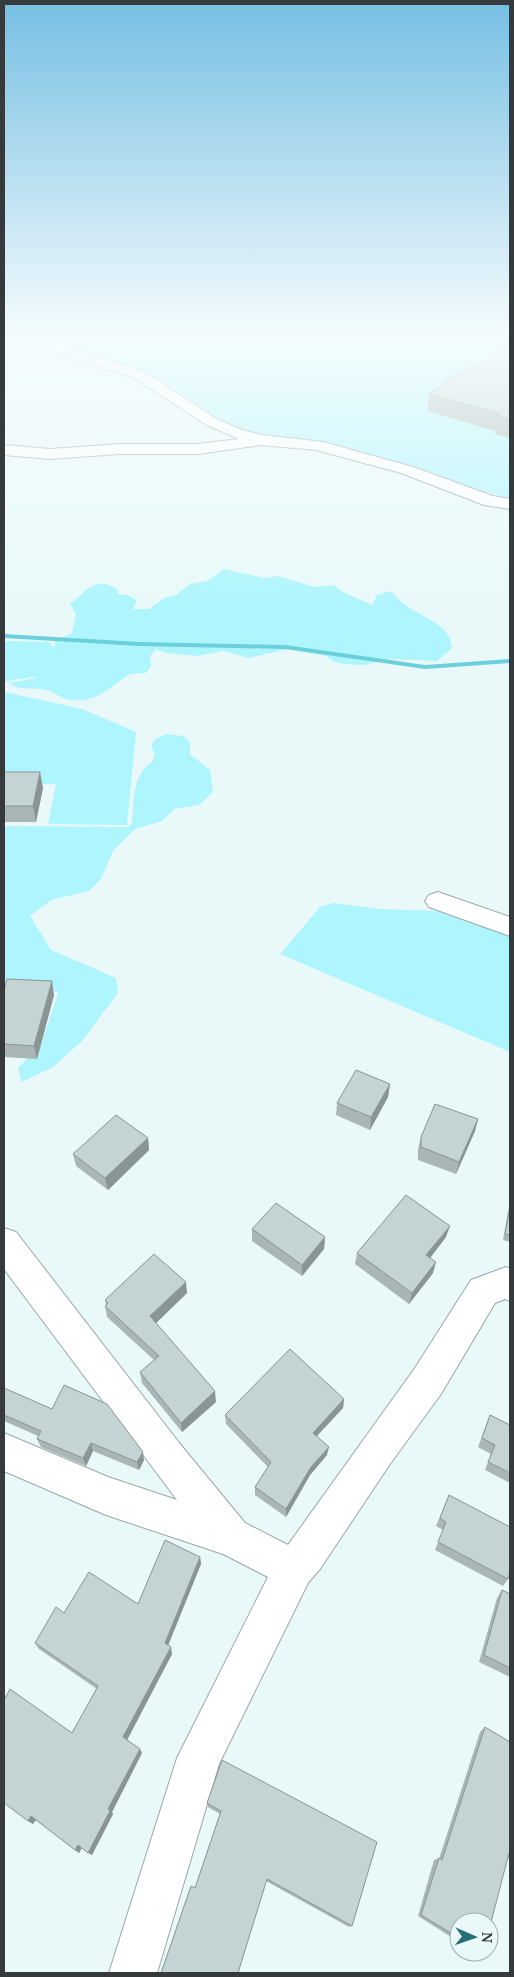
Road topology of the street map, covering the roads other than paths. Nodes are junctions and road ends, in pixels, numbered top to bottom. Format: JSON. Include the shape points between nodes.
{"nodes":[{"id":1,"x":221,"y":426,"type":"edge"},
{"id":2,"x":261,"y":440,"type":"junction"},
{"id":3,"x":4,"y":450,"type":"edge"},
{"id":4,"x":510,"y":504,"type":"edge"},
{"id":5,"x":438,"y":901,"type":"dead end"},
{"id":6,"x":510,"y":927,"type":"edge"},
{"id":7,"x":4,"y":1243,"type":"edge"},
{"id":8,"x":510,"y":1285,"type":"edge"},
{"id":9,"x":4,"y":1452,"type":"edge"},
{"id":10,"x":231,"y":1537,"type":"junction"},
{"id":11,"x":294,"y":1569,"type":"junction"},
{"id":12,"x":133,"y":1973,"type":"edge"}],
"edges":[{"from":1,"to":2,"type":"street"},
{"from":2,"to":3,"type":"street","via":[[198,449],[50,454]]},
{"from":2,"to":4,"type":"street","via":[[317,445],[407,470],[490,501]]},
{"from":5,"to":6,"type":"street"},
{"from":7,"to":10,"type":"street"},
{"from":8,"to":11,"type":"street","via":[[483,1291],[428,1382]]},
{"from":9,"to":10,"type":"street","via":[[106,1496]]},
{"from":10,"to":11,"type":"street"},
{"from":11,"to":12,"type":"street","via":[[200,1758]]}]}
